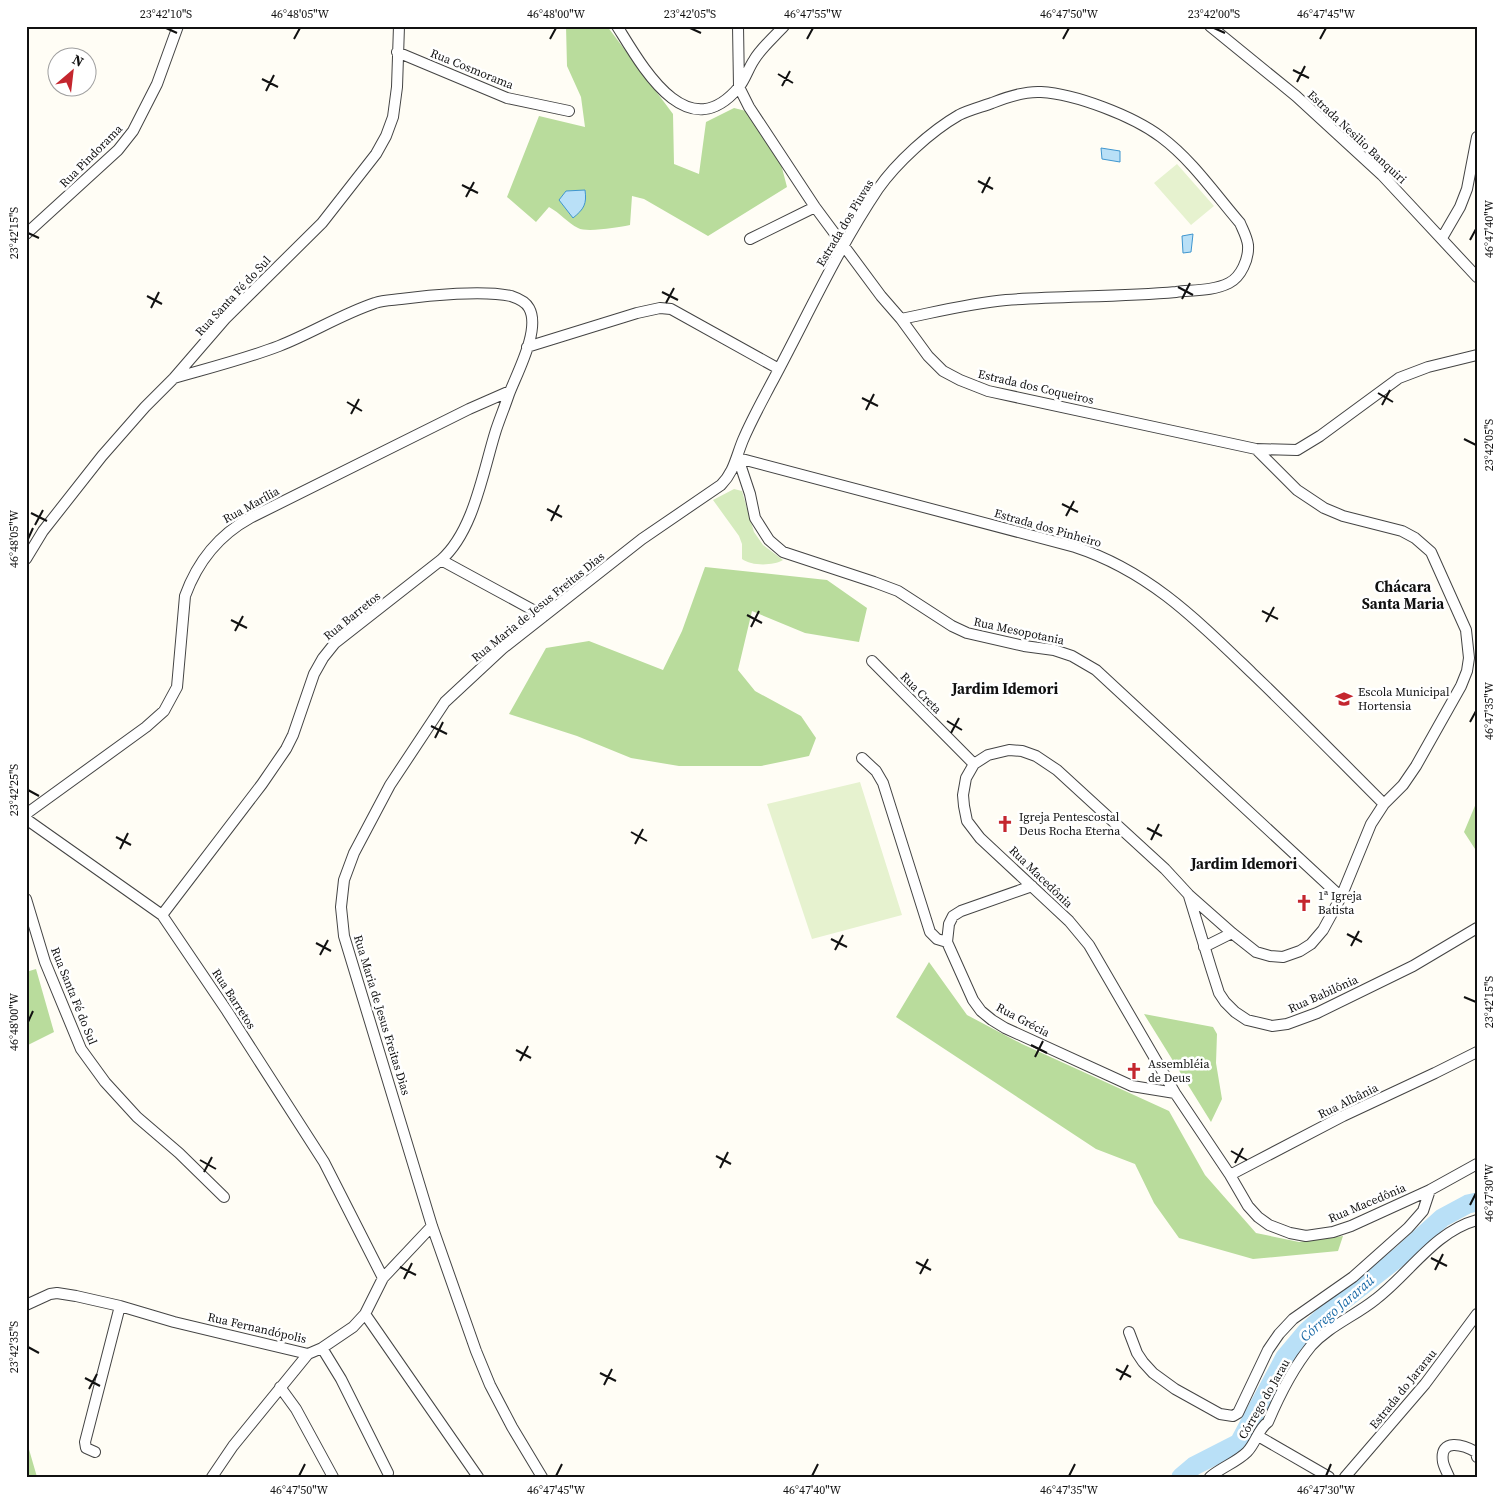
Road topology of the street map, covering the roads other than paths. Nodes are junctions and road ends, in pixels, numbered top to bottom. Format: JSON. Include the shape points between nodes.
{"nodes":[{"id":1,"x":178,"y":26,"type":"edge"},
{"id":2,"x":399,"y":26,"type":"edge"},
{"id":3,"x":617,"y":26,"type":"edge"},
{"id":4,"x":738,"y":26,"type":"edge"},
{"id":5,"x":784,"y":26,"type":"edge"},
{"id":6,"x":1210,"y":26,"type":"edge"},
{"id":7,"x":397,"y":52,"type":"junction"},
{"id":8,"x":739,"y":87,"type":"junction"},
{"id":9,"x":569,"y":111,"type":"dead end"},
{"id":10,"x":1477,"y":137,"type":"edge"},
{"id":11,"x":1472,"y":189,"type":"edge"},
{"id":12,"x":815,"y":207,"type":"junction"},
{"id":13,"x":26,"y":234,"type":"edge"},
{"id":14,"x":1442,"y":238,"type":"junction"},
{"id":15,"x":750,"y":239,"type":"dead end"},
{"id":16,"x":844,"y":245,"type":"junction"},
{"id":17,"x":1477,"y":277,"type":"edge"},
{"id":18,"x":901,"y":319,"type":"junction"},
{"id":19,"x":527,"y":347,"type":"junction"},
{"id":20,"x":1477,"y":355,"type":"edge"},
{"id":21,"x":779,"y":369,"type":"junction"},
{"id":22,"x":174,"y":378,"type":"junction"},
{"id":23,"x":510,"y":391,"type":"junction"},
{"id":24,"x":1256,"y":449,"type":"junction"},
{"id":25,"x":738,"y":458,"type":"junction"},
{"id":26,"x":26,"y":559,"type":"edge"},
{"id":27,"x":441,"y":560,"type":"junction"},
{"id":28,"x":544,"y":616,"type":"junction"},
{"id":29,"x":872,"y":661,"type":"dead end"},
{"id":30,"x":862,"y":758,"type":"dead end"},
{"id":31,"x":974,"y":764,"type":"junction"},
{"id":32,"x":1384,"y":804,"type":"junction"},
{"id":33,"x":26,"y":814,"type":"edge"},
{"id":34,"x":26,"y":819,"type":"edge"},
{"id":35,"x":1032,"y":886,"type":"junction"},
{"id":36,"x":1189,"y":895,"type":"junction"},
{"id":37,"x":1341,"y":897,"type":"junction"},
{"id":38,"x":26,"y":899,"type":"edge"},
{"id":39,"x":162,"y":915,"type":"junction"},
{"id":40,"x":1477,"y":928,"type":"edge"},
{"id":41,"x":1232,"y":933,"type":"junction"},
{"id":42,"x":947,"y":942,"type":"junction"},
{"id":43,"x":1204,"y":947,"type":"junction"},
{"id":44,"x":1477,"y":1052,"type":"edge"},
{"id":45,"x":1175,"y":1093,"type":"junction"},
{"id":46,"x":1477,"y":1164,"type":"edge"},
{"id":47,"x":1230,"y":1174,"type":"junction"},
{"id":48,"x":1430,"y":1190,"type":"junction"},
{"id":49,"x":224,"y":1197,"type":"dead end"},
{"id":50,"x":1477,"y":1220,"type":"edge"},
{"id":51,"x":432,"y":1226,"type":"junction"},
{"id":52,"x":383,"y":1278,"type":"junction"},
{"id":53,"x":26,"y":1305,"type":"edge"},
{"id":54,"x":120,"y":1306,"type":"junction"},
{"id":55,"x":365,"y":1314,"type":"junction"},
{"id":56,"x":1477,"y":1314,"type":"edge"},
{"id":57,"x":1129,"y":1332,"type":"dead end"},
{"id":58,"x":322,"y":1348,"type":"junction"},
{"id":59,"x":308,"y":1354,"type":"junction"},
{"id":60,"x":280,"y":1387,"type":"junction"},
{"id":61,"x":1258,"y":1436,"type":"junction"},
{"id":62,"x":95,"y":1452,"type":"dead end"},
{"id":63,"x":1476,"y":1452,"type":"edge"},
{"id":64,"x":1477,"y":1457,"type":"edge"},
{"id":65,"x":388,"y":1473,"type":"dead end"},
{"id":66,"x":212,"y":1477,"type":"edge"},
{"id":67,"x":333,"y":1477,"type":"edge"},
{"id":68,"x":478,"y":1477,"type":"edge"},
{"id":69,"x":542,"y":1477,"type":"edge"},
{"id":70,"x":1210,"y":1477,"type":"edge"},
{"id":71,"x":1329,"y":1477,"type":"edge"},
{"id":72,"x":1345,"y":1477,"type":"edge"},
{"id":73,"x":1449,"y":1477,"type":"edge"}],
"edges":[{"from":1,"to":13,"type":"street","name":"Rua Pindorama","via":[[157,84],[133,131],[118,150]]},
{"from":2,"to":7,"type":"street","name":"Rua Santa Fé do Sul"},
{"from":3,"to":8,"type":"street","via":[[651,79],[676,103],[710,109]]},
{"from":4,"to":8,"type":"street","name":"Estrada dos Coqueiros"},
{"from":5,"to":8,"type":"street","via":[[755,59]]},
{"from":6,"to":14,"type":"street","name":"Estrada Nesilio Banquiri","via":[[1296,96],[1382,175]]},
{"from":7,"to":9,"type":"street","name":"Rua Cosmorama","via":[[507,98]]},
{"from":7,"to":22,"type":"street","name":"Rua Santa Fé do Sul","via":[[393,117],[376,154],[322,223],[226,319]]},
{"from":8,"to":12,"type":"street","name":"Estrada dos Coqueiros"},
{"from":10,"to":11,"type":"street"},
{"from":11,"to":14,"type":"street"},
{"from":12,"to":15,"type":"street"},
{"from":12,"to":16,"type":"street","name":"Estrada dos Coqueiros"},
{"from":14,"to":17,"type":"street","name":"Estrada Nesilio Banquiri"},
{"from":16,"to":18,"type":"street","name":"Estrada dos Coqueiros"},
{"from":16,"to":18,"type":"street","name":"Estrada dos Piuvas","via":[[879,188],[901,161],[925,140],[959,115],[1000,100],[1040,92],[1086,101],[1161,136],[1187,160],[1240,224],[1248,245],[1245,262],[1238,275],[1229,283],[1211,288],[1129,296],[1005,300]]},
{"from":16,"to":21,"type":"street","name":"Estrada dos Piuvas"},
{"from":18,"to":24,"type":"street","name":"Estrada dos Coqueiros","via":[[943,371],[988,391]]},
{"from":19,"to":21,"type":"street","via":[[665,307]]},
{"from":19,"to":22,"type":"street","name":"Rua Barretos","via":[[532,332],[532,315],[522,300],[482,294],[416,297],[378,302],[280,346]]},
{"from":19,"to":23,"type":"street","name":"Rua Barretos"},
{"from":20,"to":24,"type":"street","name":"Estrada dos Coqueiros","via":[[1399,378],[1297,450]]},
{"from":21,"to":25,"type":"street","name":"Estrada dos Piuvas","via":[[742,442]]},
{"from":22,"to":26,"type":"street","name":"Rua Santa Fé do Sul","via":[[102,456],[43,531]]},
{"from":23,"to":27,"type":"street","name":"Rua Barretos","via":[[462,534]]},
{"from":23,"to":33,"type":"street","name":"Rua Marília","via":[[266,510],[226,533],[190,582],[183,612],[177,687],[164,711]]},
{"from":24,"to":32,"type":"street","via":[[1297,490],[1324,508],[1402,531],[1425,545],[1466,630],[1469,658],[1461,686],[1416,766]]},
{"from":25,"to":28,"type":"street","name":"Rua Maria de Jesus Freitas Dias","via":[[721,485],[642,539]]},
{"from":25,"to":32,"type":"street","name":"Estrada dos Pinheiro","via":[[1075,547],[1130,570],[1199,622]]},
{"from":25,"to":37,"type":"street","name":"Rua Mesopotania","via":[[755,518],[769,540],[783,552],[898,591],[967,633],[1054,650],[1096,670]]},
{"from":27,"to":28,"type":"street"},
{"from":27,"to":39,"type":"street","name":"Rua Barretos","via":[[335,643],[322,658],[286,749]]},
{"from":28,"to":51,"type":"street","name":"Rua Maria de Jesus Freitas Dias","via":[[502,649],[445,702],[377,809],[344,880],[341,908],[344,936]]},
{"from":29,"to":31,"type":"street","name":"Rua Creta"},
{"from":30,"to":42,"type":"street","via":[[883,783],[930,932]]},
{"from":31,"to":35,"type":"street","name":"Rua Macedônia","via":[[966,778],[963,795],[967,821],[980,838]]},
{"from":31,"to":36,"type":"street","via":[[988,755],[1009,750],[1022,750],[1036,756],[1057,770]]},
{"from":32,"to":37,"type":"street","via":[[1371,824]]},
{"from":34,"to":39,"type":"street"},
{"from":35,"to":42,"type":"street","via":[[953,916]]},
{"from":35,"to":45,"type":"street","name":"Rua Macedônia","via":[[1089,945]]},
{"from":36,"to":41,"type":"street"},
{"from":36,"to":43,"type":"street","name":"Rua Babilônia"},
{"from":37,"to":41,"type":"street","via":[[1323,930],[1300,951],[1270,956],[1256,952]]},
{"from":38,"to":49,"type":"street","name":"Rua Santa Fé do Sul","via":[[45,962],[81,1049],[137,1117]]},
{"from":39,"to":52,"type":"street","name":"Rua Barretos","via":[[324,1162]]},
{"from":40,"to":43,"type":"street","name":"Rua Babilônia","via":[[1413,966],[1317,1013],[1272,1026],[1246,1020],[1225,1002]]},
{"from":41,"to":43,"type":"street"},
{"from":42,"to":45,"type":"street","name":"Rua Grécia","via":[[973,1000],[992,1020],[1132,1086]]},
{"from":44,"to":47,"type":"street","name":"Rua Albânia"},
{"from":45,"to":47,"type":"street","name":"Rua Macedônia"},
{"from":46,"to":48,"type":"street","name":"Rua Macedônia"},
{"from":47,"to":48,"type":"street","name":"Rua Macedônia","via":[[1258,1217],[1269,1225],[1306,1236],[1351,1226]]},
{"from":48,"to":57,"type":"street","via":[[1423,1211],[1408,1228],[1353,1277],[1293,1318],[1279,1334],[1238,1413],[1233,1416],[1220,1414],[1153,1373],[1143,1362]]},
{"from":50,"to":61,"type":"street","name":"Córrego do Jarau","via":[[1446,1235],[1388,1290],[1320,1337],[1305,1354]]},
{"from":51,"to":52,"type":"street","name":"Rua Fernandópolis"},
{"from":51,"to":69,"type":"street","name":"Rua Maria de Jesus Freitas Dias","via":[[490,1385]]},
{"from":52,"to":55,"type":"street","name":"Rua Fernandópolis"},
{"from":53,"to":54,"type":"street","name":"Rua Fernandópolis","via":[[57,1293]]},
{"from":54,"to":59,"type":"street","name":"Rua Fernandópolis"},
{"from":54,"to":62,"type":"street","via":[[84,1442],[86,1448]]},
{"from":55,"to":58,"type":"street","name":"Rua Fernandópolis","via":[[354,1327]]},
{"from":55,"to":68,"type":"street"},
{"from":56,"to":72,"type":"street","name":"Estrada do Jararau","via":[[1414,1397]]},
{"from":58,"to":59,"type":"street","name":"Rua Fernandópolis"},
{"from":58,"to":65,"type":"street"},
{"from":59,"to":60,"type":"street"},
{"from":60,"to":66,"type":"street"},
{"from":60,"to":67,"type":"street","via":[[296,1409]]},
{"from":61,"to":70,"type":"street","name":"Córrego do Jarau","via":[[1247,1452]]},
{"from":61,"to":71,"type":"street"},
{"from":63,"to":64,"type":"street"},
{"from":63,"to":73,"type":"street","via":[[1461,1445],[1448,1446],[1443,1452],[1443,1462]]}]}
